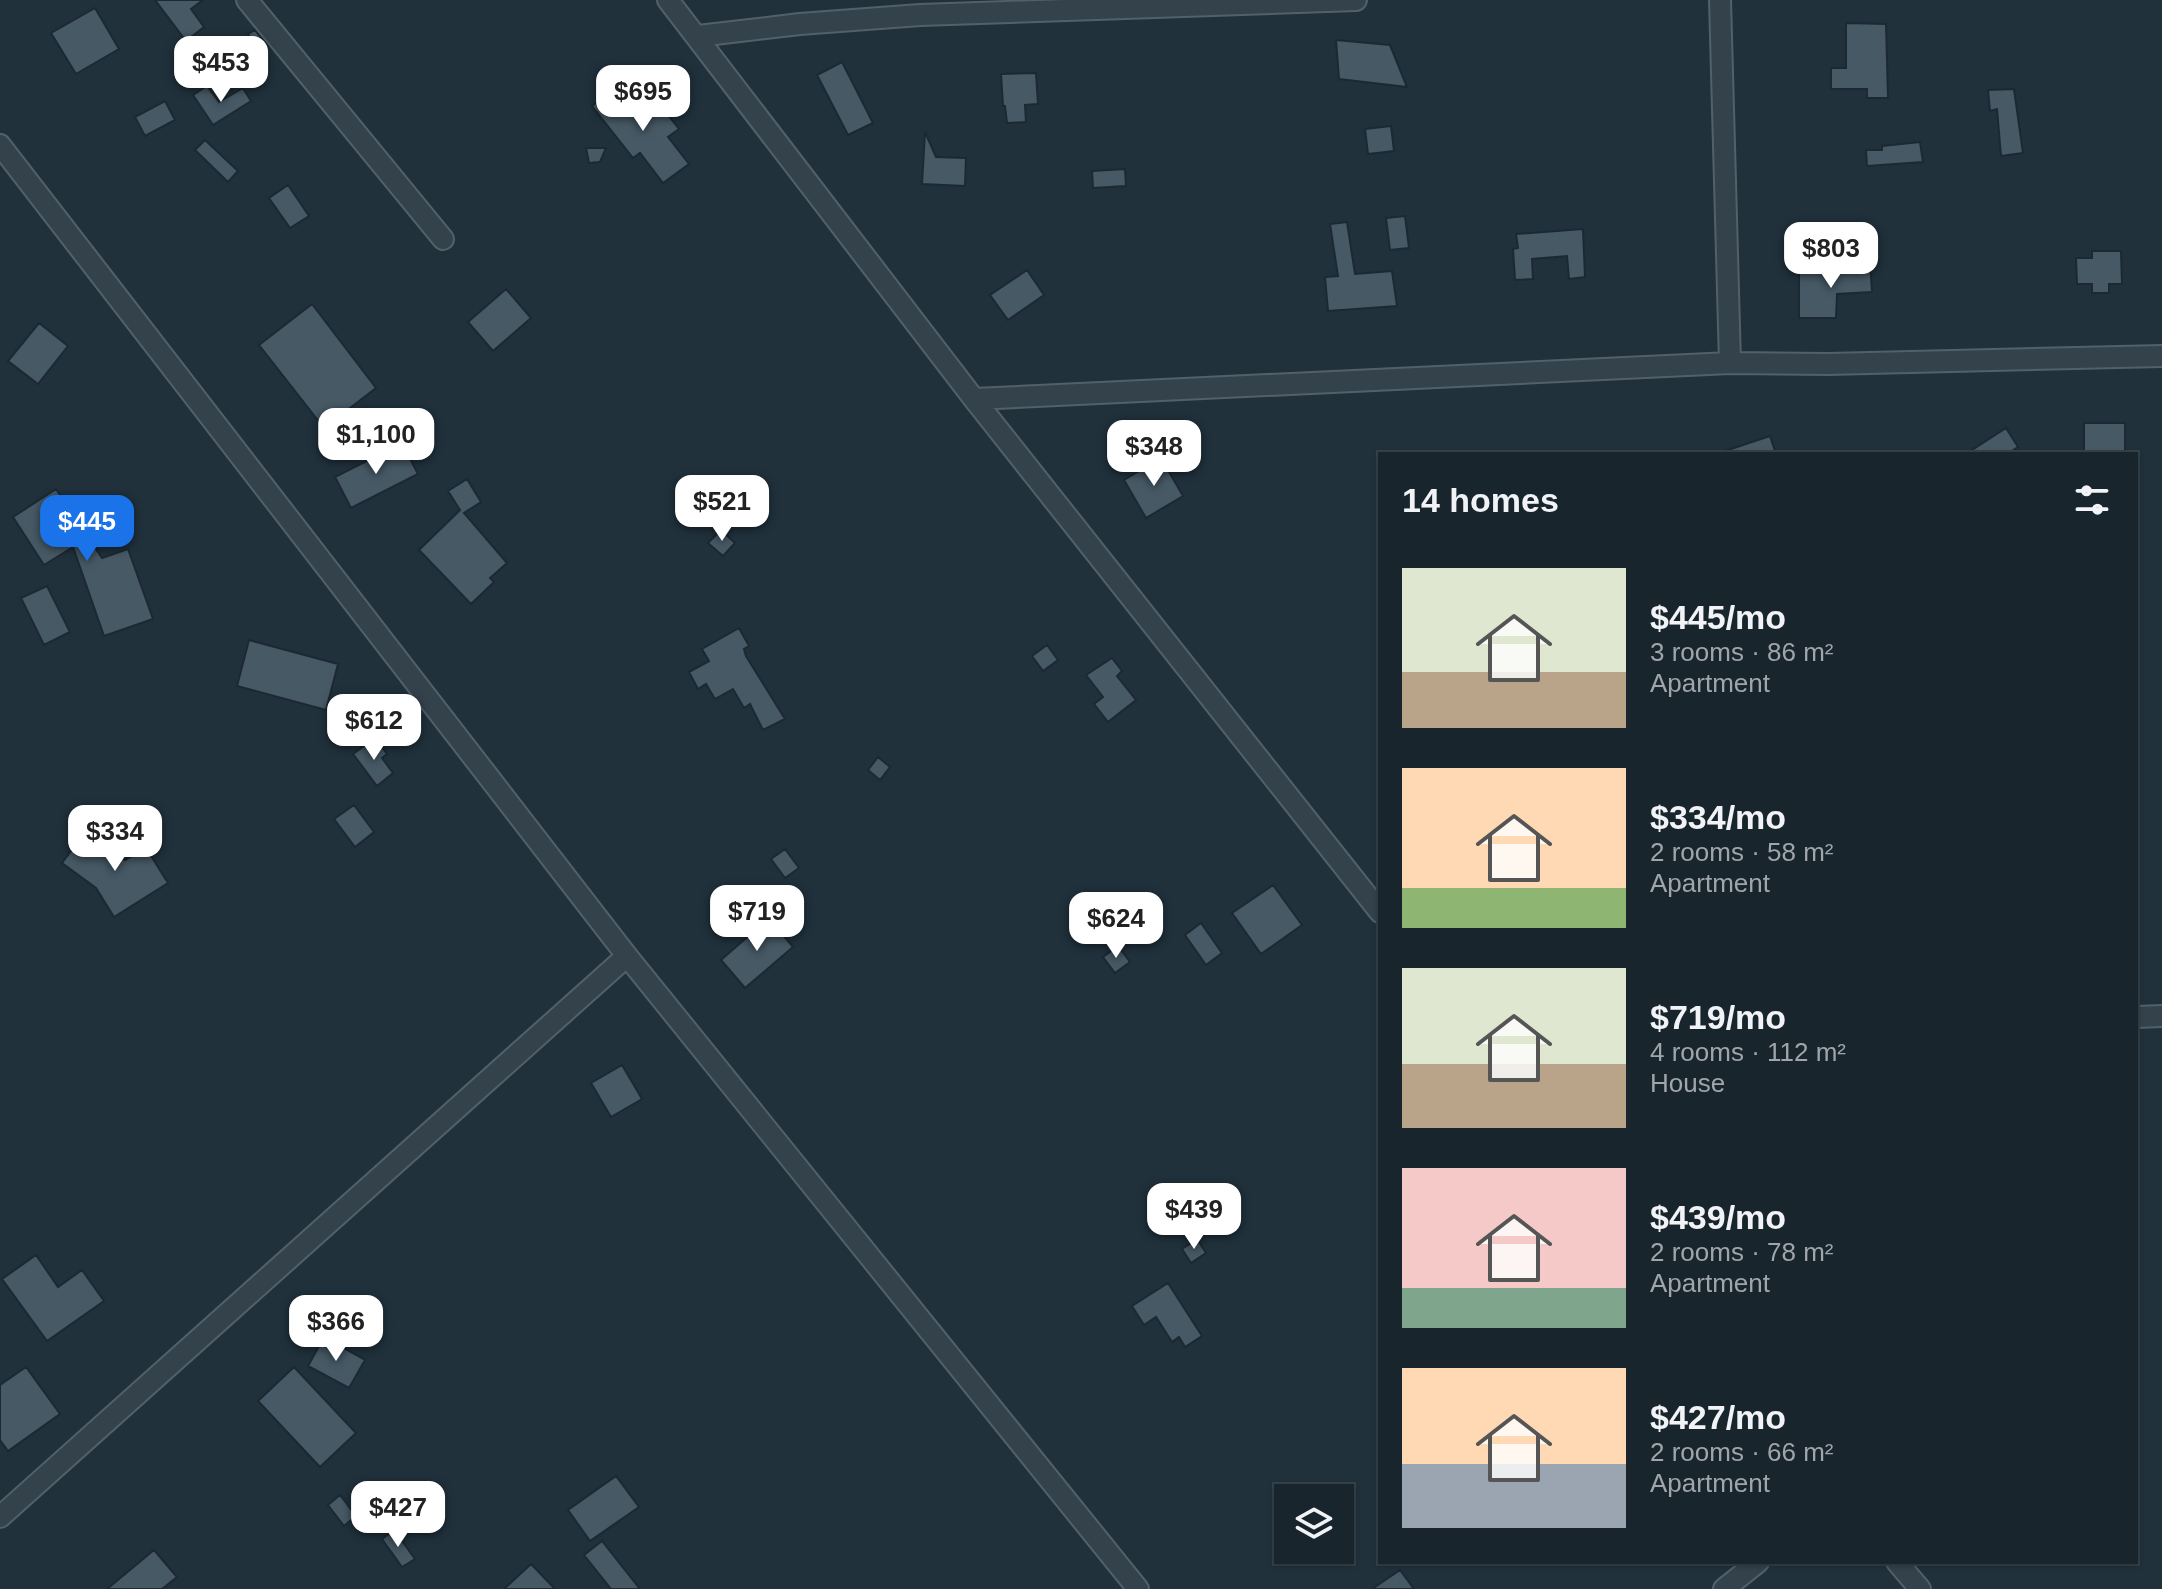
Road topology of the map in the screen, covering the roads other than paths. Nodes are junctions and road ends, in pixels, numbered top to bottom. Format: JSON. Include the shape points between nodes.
{"nodes":[{"id":1,"x":247,"y":0,"type":"edge"},
{"id":2,"x":668,"y":0,"type":"edge"},
{"id":3,"x":1356,"y":0,"type":"edge"},
{"id":4,"x":1720,"y":0,"type":"edge"},
{"id":5,"x":698,"y":36,"type":"junction"},
{"id":6,"x":0,"y":145,"type":"edge"},
{"id":7,"x":443,"y":239,"type":"dead end"},
{"id":8,"x":2162,"y":356,"type":"edge"},
{"id":9,"x":1730,"y":363,"type":"junction"},
{"id":10,"x":974,"y":399,"type":"junction"},
{"id":11,"x":1378,"y":909,"type":"edge"},
{"id":12,"x":627,"y":956,"type":"junction"},
{"id":13,"x":2162,"y":1016,"type":"edge"},
{"id":14,"x":2138,"y":1017,"type":"edge"},
{"id":15,"x":0,"y":1517,"type":"edge"},
{"id":16,"x":1755,"y":1564,"type":"edge"},
{"id":17,"x":1899,"y":1564,"type":"edge"},
{"id":18,"x":1138,"y":1589,"type":"edge"},
{"id":19,"x":1724,"y":1589,"type":"edge"},
{"id":20,"x":1920,"y":1589,"type":"edge"}],
"edges":[{"from":1,"to":7,"type":"street"},
{"from":2,"to":5,"type":"street"},
{"from":3,"to":5,"type":"street","via":[[920,15]]},
{"from":4,"to":9,"type":"street"},
{"from":5,"to":10,"type":"street"},
{"from":6,"to":12,"type":"street"},
{"from":8,"to":9,"type":"street"},
{"from":9,"to":10,"type":"street"},
{"from":10,"to":11,"type":"street"},
{"from":12,"to":15,"type":"street"},
{"from":12,"to":18,"type":"street"},
{"from":13,"to":14,"type":"street"},
{"from":16,"to":19,"type":"street"},
{"from":17,"to":20,"type":"street"}]}
